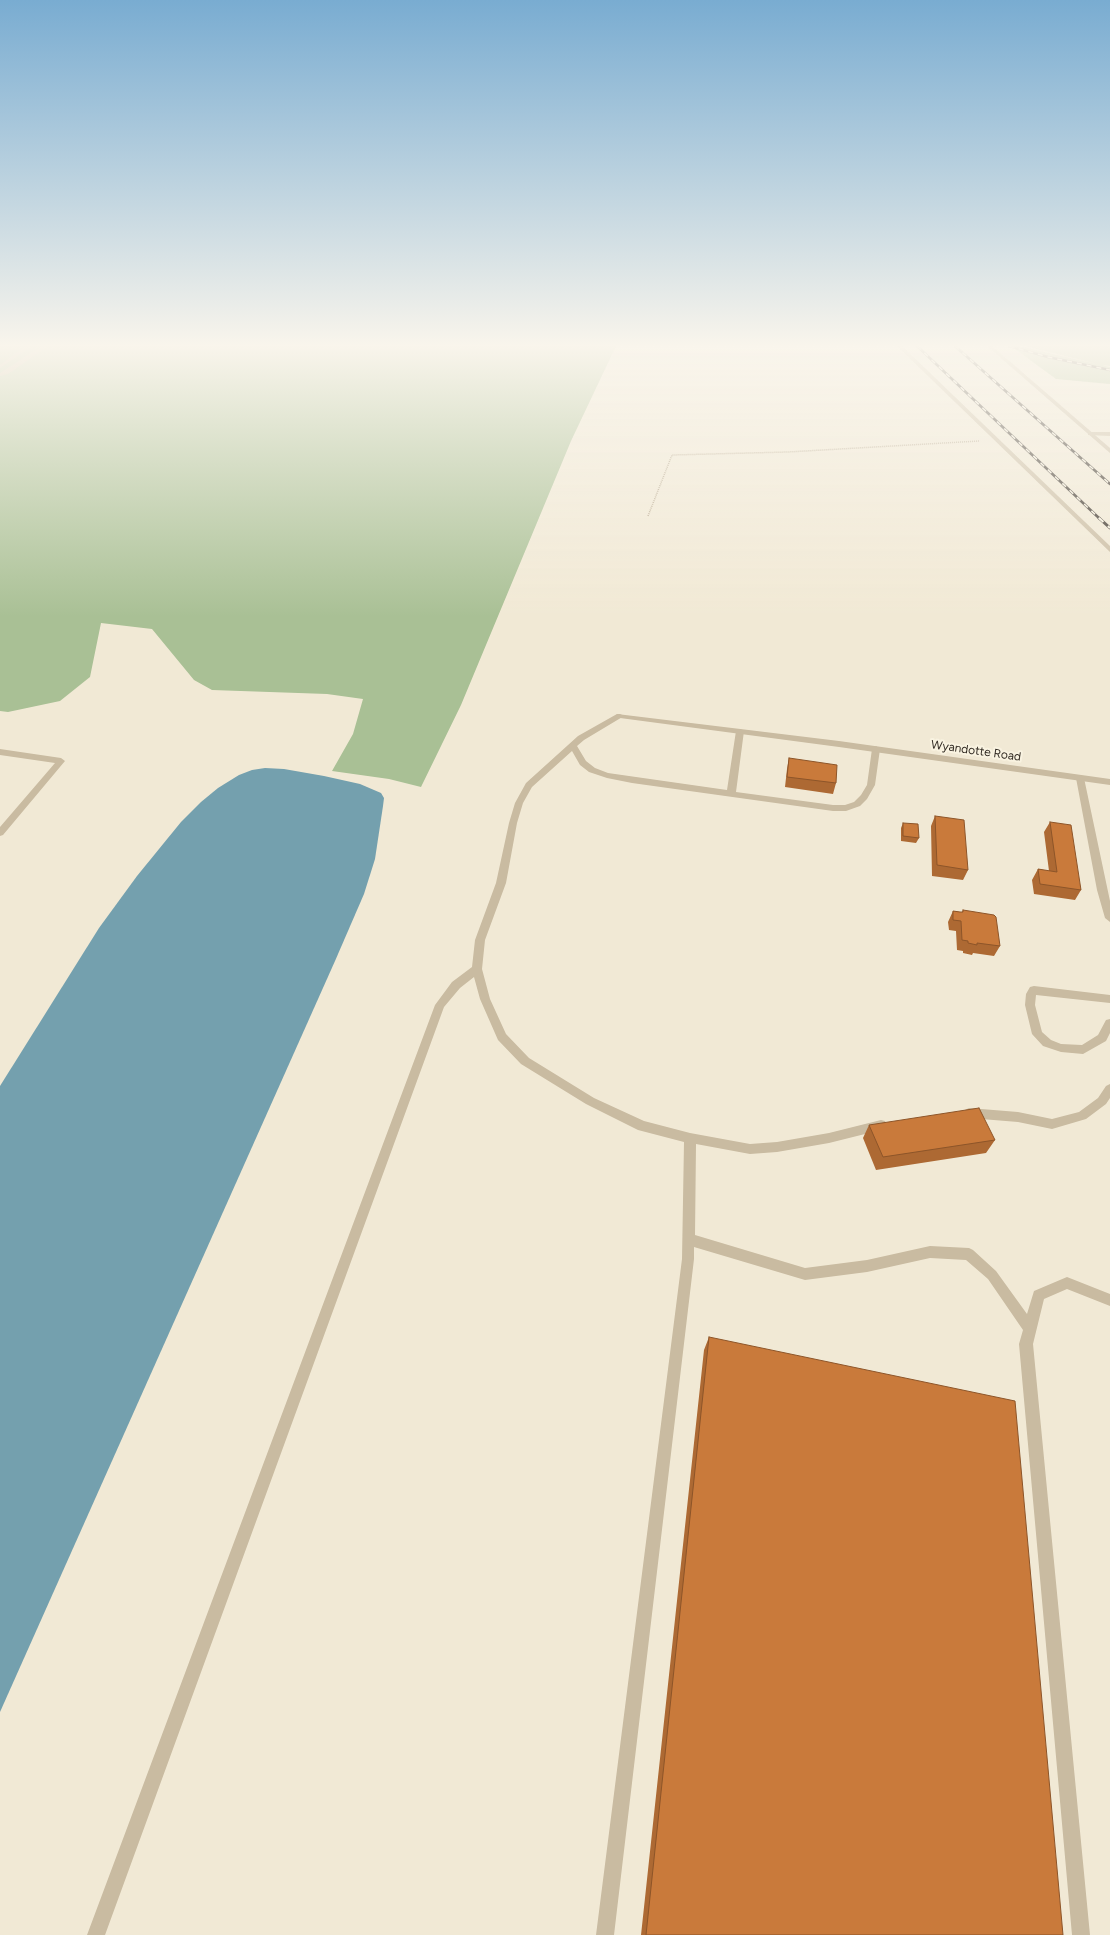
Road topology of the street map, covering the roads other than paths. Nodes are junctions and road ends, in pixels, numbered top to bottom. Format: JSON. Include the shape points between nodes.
{"nodes":[{"id":1,"x":992,"y":436,"type":"edge"},
{"id":2,"x":1093,"y":436,"type":"edge"},
{"id":3,"x":1110,"y":450,"type":"edge"},
{"id":4,"x":1110,"y":550,"type":"edge"},
{"id":5,"x":740,"y":732,"type":"junction"},
{"id":6,"x":573,"y":746,"type":"junction"},
{"id":7,"x":876,"y":749,"type":"junction"},
{"id":8,"x":0,"y":752,"type":"edge"},
{"id":9,"x":1080,"y":778,"type":"junction"},
{"id":10,"x":1110,"y":782,"type":"edge"},
{"id":11,"x":731,"y":794,"type":"junction"},
{"id":12,"x":0,"y":833,"type":"edge"},
{"id":13,"x":1110,"y":918,"type":"edge"},
{"id":14,"x":477,"y":969,"type":"junction"},
{"id":15,"x":1110,"y":999,"type":"edge"},
{"id":16,"x":1110,"y":1023,"type":"edge"},
{"id":17,"x":1110,"y":1089,"type":"edge"},
{"id":18,"x":956,"y":1115,"type":"edge"},
{"id":19,"x":894,"y":1123,"type":"edge"},
{"id":20,"x":690,"y":1138,"type":"junction"},
{"id":21,"x":689,"y":1239,"type":"junction"},
{"id":22,"x":1110,"y":1300,"type":"edge"},
{"id":23,"x":1030,"y":1329,"type":"junction"},
{"id":24,"x":96,"y":1935,"type":"edge"},
{"id":25,"x":606,"y":1935,"type":"edge"},
{"id":26,"x":1081,"y":1935,"type":"edge"}],
"edges":[{"from":1,"to":4,"type":"street"},
{"from":2,"to":3,"type":"street"},
{"from":5,"to":6,"type":"street","name":"Wyandotte Road","via":[[620,716],[581,738]]},
{"from":5,"to":7,"type":"street","name":"Wyandotte Road"},
{"from":5,"to":11,"type":"street"},
{"from":6,"to":11,"type":"street","via":[[583,763],[592,770],[607,775]]},
{"from":6,"to":14,"type":"street","via":[[529,785],[519,803],[501,883],[480,940]]},
{"from":7,"to":9,"type":"street","name":"Wyandotte Road"},
{"from":7,"to":11,"type":"street","via":[[871,784],[860,801],[846,808]]},
{"from":8,"to":12,"type":"street","via":[[61,761]]},
{"from":9,"to":10,"type":"street","name":"Wyandotte Road"},
{"from":9,"to":13,"type":"street"},
{"from":14,"to":20,"type":"street","via":[[485,999],[502,1037],[525,1061],[590,1101],[642,1126]]},
{"from":14,"to":24,"type":"street","via":[[456,985],[440,1005]]},
{"from":15,"to":16,"type":"street","via":[[1034,990],[1030,1005],[1037,1034],[1047,1043],[1061,1048],[1083,1050],[1102,1038]]},
{"from":17,"to":18,"type":"street","via":[[1102,1100],[1082,1116],[1052,1124],[1018,1117],[972,1113]]},
{"from":19,"to":20,"type":"street","via":[[777,1147],[750,1148]]},
{"from":20,"to":21,"type":"street"},
{"from":21,"to":23,"type":"street","via":[[805,1274],[867,1266],[930,1252],[969,1254],[992,1275]]},
{"from":21,"to":25,"type":"street"},
{"from":22,"to":23,"type":"street","via":[[1067,1283],[1039,1295]]},
{"from":23,"to":26,"type":"street","via":[[1026,1344]]}]}
